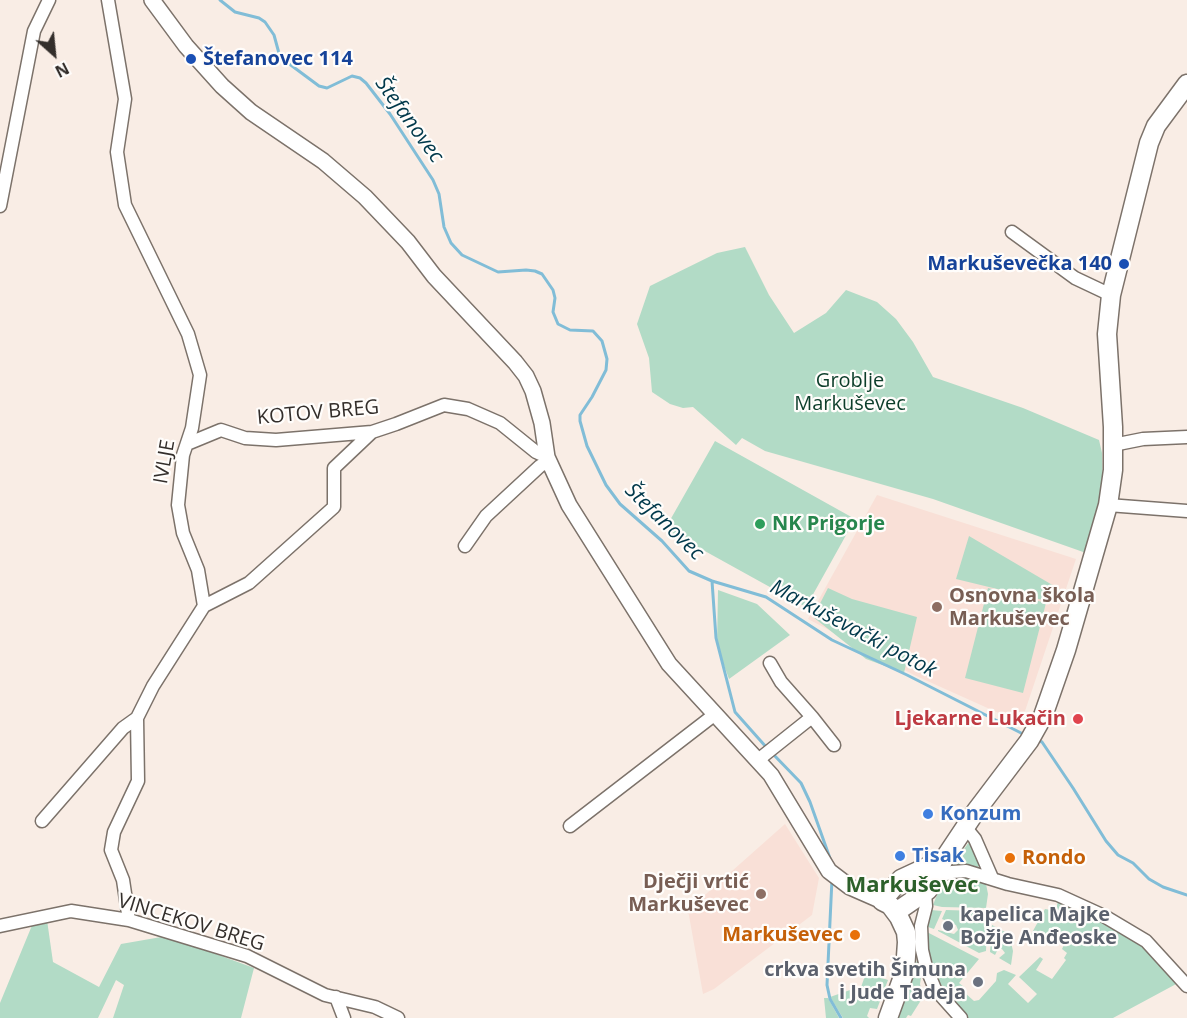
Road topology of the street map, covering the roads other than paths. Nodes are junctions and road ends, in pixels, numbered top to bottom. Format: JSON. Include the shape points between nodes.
{"nodes":[{"id":1,"x":49,"y":0,"type":"edge"},
{"id":2,"x":108,"y":0,"type":"edge"},
{"id":3,"x":152,"y":0,"type":"edge"},
{"id":4,"x":1187,"y":84,"type":"edge"},
{"id":5,"x":0,"y":206,"type":"edge"},
{"id":6,"x":1012,"y":232,"type":"dead end"},
{"id":7,"x":1111,"y":294,"type":"junction"},
{"id":8,"x":372,"y":432,"type":"junction"},
{"id":9,"x":1187,"y":437,"type":"edge"},
{"id":10,"x":186,"y":444,"type":"junction"},
{"id":11,"x":1113,"y":445,"type":"junction"},
{"id":12,"x":548,"y":459,"type":"junction"},
{"id":13,"x":1108,"y":505,"type":"junction"},
{"id":14,"x":1187,"y":511,"type":"edge"},
{"id":15,"x":465,"y":546,"type":"dead end"},
{"id":16,"x":204,"y":606,"type":"junction"},
{"id":17,"x":770,"y":663,"type":"dead end"},
{"id":18,"x":714,"y":715,"type":"junction"},
{"id":19,"x":812,"y":717,"type":"junction"},
{"id":20,"x":137,"y":718,"type":"junction"},
{"id":21,"x":834,"y":745,"type":"dead end"},
{"id":22,"x":766,"y":754,"type":"junction"},
{"id":23,"x":42,"y":821,"type":"dead end"},
{"id":24,"x":570,"y":826,"type":"dead end"},
{"id":25,"x":966,"y":828,"type":"junction"},
{"id":26,"x":944,"y":859,"type":"junction"},
{"id":27,"x":916,"y":870,"type":"junction"},
{"id":28,"x":992,"y":878,"type":"junction"},
{"id":29,"x":930,"y":886,"type":"junction"},
{"id":30,"x":889,"y":906,"type":"junction"},
{"id":31,"x":129,"y":920,"type":"junction"},
{"id":32,"x":0,"y":926,"type":"edge"},
{"id":33,"x":1187,"y":986,"type":"edge"},
{"id":34,"x":336,"y":998,"type":"junction"},
{"id":35,"x":344,"y":1018,"type":"edge"},
{"id":36,"x":398,"y":1018,"type":"edge"},
{"id":37,"x":888,"y":1018,"type":"edge"},
{"id":38,"x":961,"y":1018,"type":"edge"}],
"edges":[{"from":1,"to":5,"type":"street","via":[[34,31]]},
{"from":2,"to":10,"type":"street","name":"IVLJE","via":[[125,99],[117,152],[125,205],[188,334],[200,375]]},
{"from":3,"to":12,"type":"street","via":[[186,46],[250,112],[323,161],[373,204],[515,362],[533,392]]},
{"from":4,"to":7,"type":"main road","via":[[1155,126]]},
{"from":6,"to":7,"type":"street","via":[[1075,278]]},
{"from":7,"to":11,"type":"main road","via":[[1107,334]]},
{"from":8,"to":10,"type":"street","name":"KOTOV BREG","via":[[276,440],[245,438],[221,430]]},
{"from":8,"to":12,"type":"street","name":"KOTOV BREG","via":[[444,405],[468,409],[500,423]]},
{"from":8,"to":16,"type":"street","via":[[334,468],[334,507],[249,583]]},
{"from":9,"to":11,"type":"street"},
{"from":10,"to":16,"type":"street","name":"IVLJE","via":[[178,505],[183,533],[198,570]]},
{"from":11,"to":13,"type":"main road"},
{"from":12,"to":15,"type":"street","via":[[486,516]]},
{"from":12,"to":18,"type":"street","via":[[569,506],[669,664]]},
{"from":13,"to":14,"type":"street"},
{"from":13,"to":25,"type":"main road","via":[[1043,716]]},
{"from":16,"to":20,"type":"street"},
{"from":17,"to":19,"type":"street"},
{"from":18,"to":22,"type":"street"},
{"from":18,"to":24,"type":"street"},
{"from":19,"to":21,"type":"street"},
{"from":19,"to":22,"type":"street"},
{"from":20,"to":23,"type":"street","via":[[123,728]]},
{"from":20,"to":31,"type":"street","via":[[138,781],[114,832],[111,850],[123,880]]},
{"from":22,"to":30,"type":"street","via":[[790,805],[834,876]]},
{"from":25,"to":26,"type":"main road"},
{"from":25,"to":28,"type":"street"},
{"from":26,"to":27,"type":"main road"},
{"from":26,"to":29,"type":"main road"},
{"from":27,"to":29,"type":"main road","via":[[926,876]]},
{"from":27,"to":30,"type":"main road","via":[[896,883]]},
{"from":28,"to":29,"type":"street","via":[[960,871],[945,873]]},
{"from":28,"to":33,"type":"street","via":[[1058,895],[1104,916],[1146,941]]},
{"from":29,"to":30,"type":"main road"},
{"from":29,"to":38,"type":"street","via":[[921,926],[926,968],[935,989]]},
{"from":30,"to":37,"type":"main road","via":[[906,932],[907,961]]},
{"from":31,"to":32,"type":"street","name":"VINCEKOV BREG","via":[[71,911]]},
{"from":31,"to":34,"type":"street","name":"VINCEKOV BREG","via":[[247,957]]},
{"from":34,"to":35,"type":"street"},
{"from":34,"to":36,"type":"street","name":"VINCEKOV BREG","via":[[375,1007]]}]}
